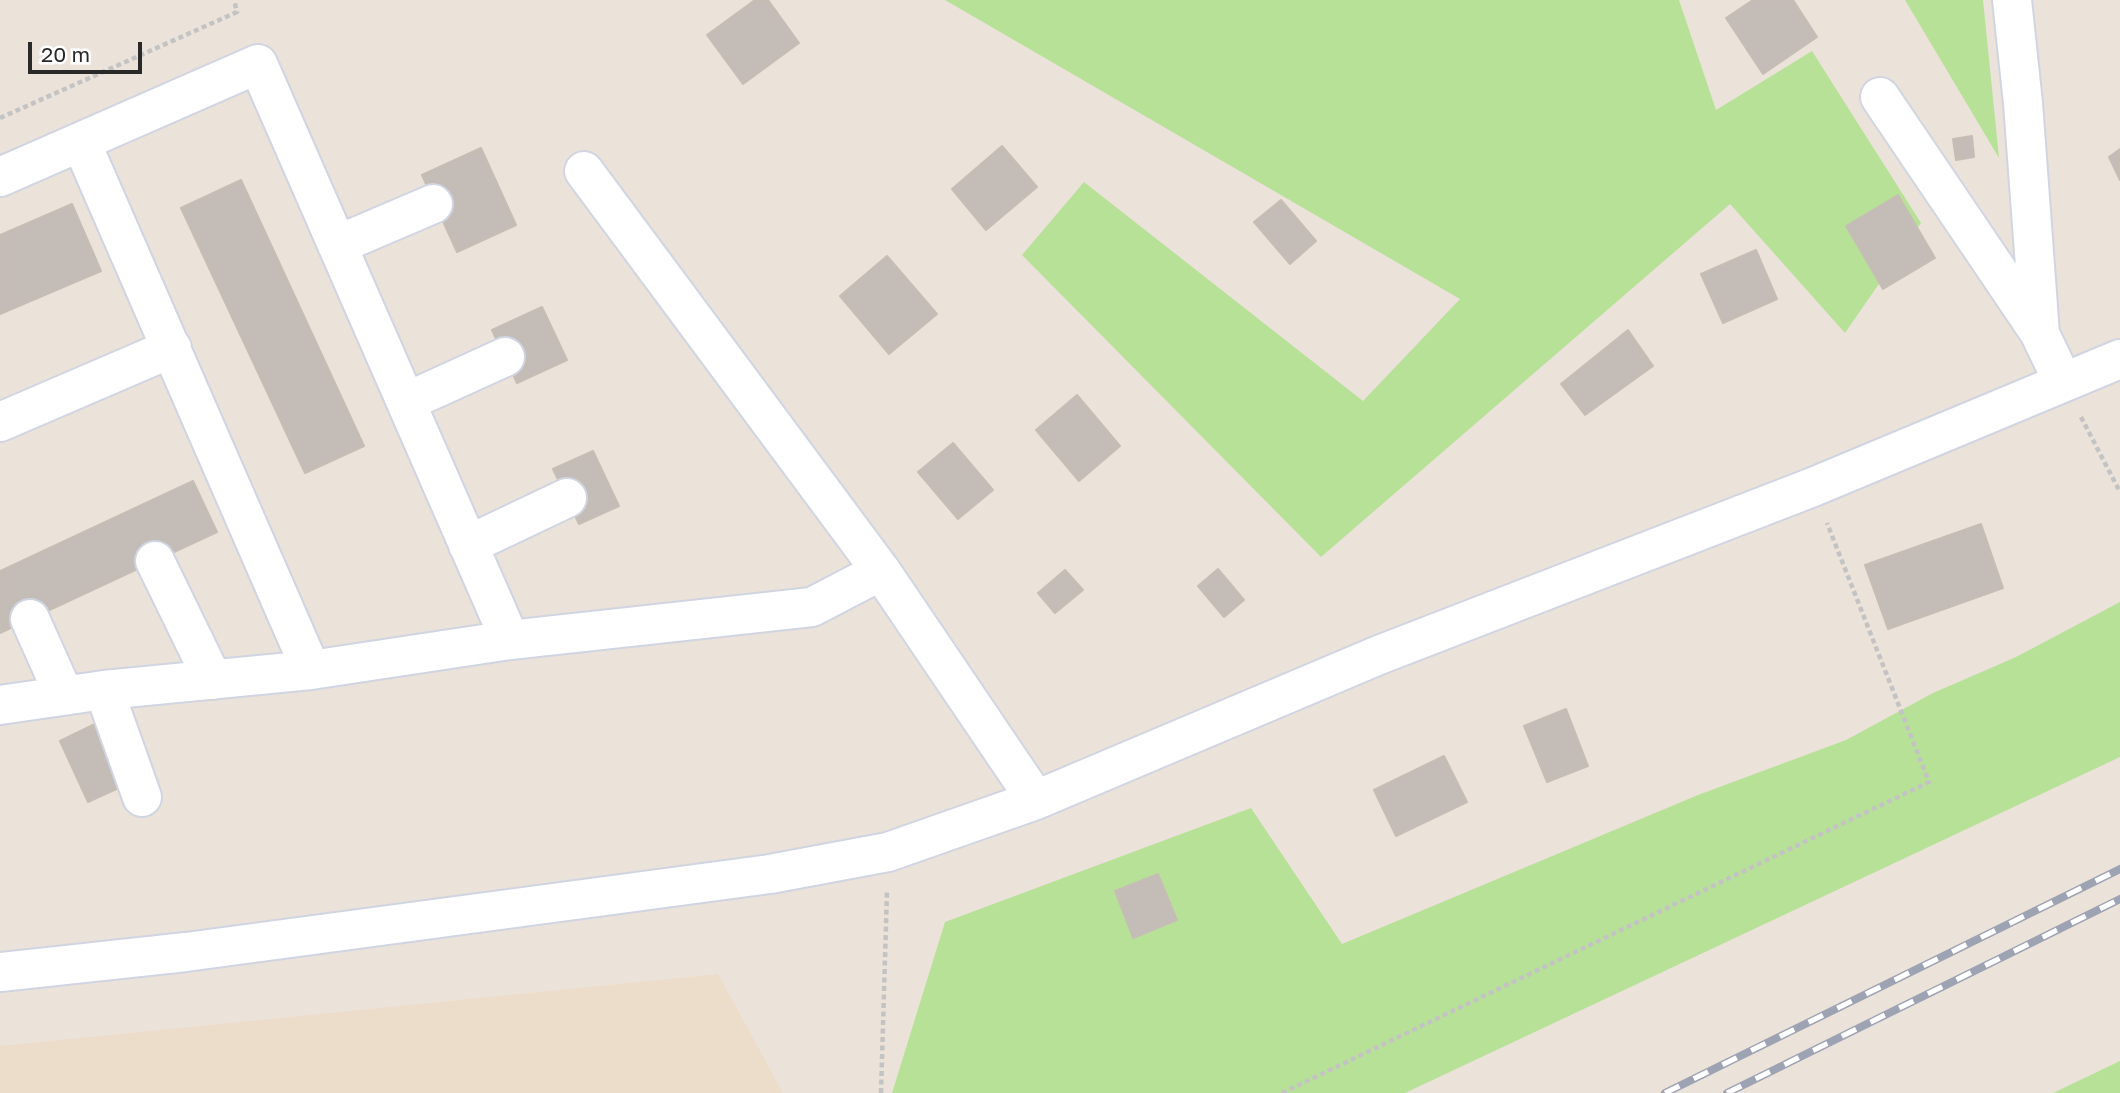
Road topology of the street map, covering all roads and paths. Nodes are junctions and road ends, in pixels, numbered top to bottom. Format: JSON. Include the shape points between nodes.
{"nodes":[{"id":1,"x":234,"y":0,"type":"edge"},
{"id":2,"x":2012,"y":0,"type":"edge"},
{"id":3,"x":1880,"y":97,"type":"dead end"},
{"id":4,"x":0,"y":118,"type":"edge"},
{"id":5,"x":81,"y":142,"type":"junction"},
{"id":6,"x":584,"y":171,"type":"dead end"},
{"id":7,"x":0,"y":177,"type":"edge"},
{"id":8,"x":433,"y":204,"type":"dead end"},
{"id":9,"x":337,"y":245,"type":"junction"},
{"id":10,"x":2040,"y":334,"type":"junction"},
{"id":11,"x":172,"y":348,"type":"junction"},
{"id":12,"x":505,"y":357,"type":"dead end"},
{"id":13,"x":2120,"y":359,"type":"edge"},
{"id":14,"x":2063,"y":382,"type":"junction"},
{"id":15,"x":405,"y":402,"type":"junction"},
{"id":16,"x":0,"y":422,"type":"edge"},
{"id":17,"x":1813,"y":487,"type":"junction"},
{"id":18,"x":2120,"y":492,"type":"edge"},
{"id":19,"x":566,"y":498,"type":"dead end"},
{"id":20,"x":468,"y":545,"type":"junction"},
{"id":21,"x":155,"y":561,"type":"dead end"},
{"id":22,"x":881,"y":571,"type":"junction"},
{"id":23,"x":30,"y":619,"type":"dead end"},
{"id":24,"x":510,"y":640,"type":"junction"},
{"id":25,"x":311,"y":670,"type":"junction"},
{"id":26,"x":213,"y":680,"type":"junction"},
{"id":27,"x":104,"y":690,"type":"junction"},
{"id":28,"x":64,"y":695,"type":"junction"},
{"id":29,"x":0,"y":705,"type":"edge"},
{"id":30,"x":142,"y":797,"type":"dead end"},
{"id":31,"x":1036,"y":800,"type":"junction"},
{"id":32,"x":888,"y":852,"type":"junction"},
{"id":33,"x":0,"y":972,"type":"edge"},
{"id":34,"x":881,"y":1093,"type":"edge"},
{"id":35,"x":1282,"y":1093,"type":"edge"}],
"edges":[{"from":1,"to":4,"type":"path","via":[[237,12]]},
{"from":2,"to":10,"type":"street"},
{"from":3,"to":10,"type":"street"},
{"from":5,"to":7,"type":"street"},
{"from":5,"to":9,"type":"street","via":[[258,64]]},
{"from":5,"to":11,"type":"street"},
{"from":6,"to":22,"type":"street"},
{"from":8,"to":9,"type":"street"},
{"from":9,"to":15,"type":"street"},
{"from":10,"to":14,"type":"street"},
{"from":11,"to":16,"type":"street"},
{"from":11,"to":25,"type":"street"},
{"from":12,"to":15,"type":"street"},
{"from":13,"to":14,"type":"street"},
{"from":14,"to":17,"type":"street"},
{"from":14,"to":18,"type":"path"},
{"from":15,"to":20,"type":"street"},
{"from":17,"to":31,"type":"street","via":[[1379,655]]},
{"from":17,"to":35,"type":"path","via":[[1929,782]]},
{"from":19,"to":20,"type":"street"},
{"from":20,"to":24,"type":"street"},
{"from":21,"to":26,"type":"street"},
{"from":22,"to":24,"type":"street","via":[[812,607]]},
{"from":22,"to":31,"type":"street"},
{"from":23,"to":28,"type":"street"},
{"from":24,"to":25,"type":"street"},
{"from":25,"to":26,"type":"street"},
{"from":26,"to":27,"type":"street"},
{"from":27,"to":28,"type":"street"},
{"from":27,"to":30,"type":"street"},
{"from":28,"to":29,"type":"street"},
{"from":31,"to":32,"type":"street"},
{"from":32,"to":33,"type":"street","via":[[757,875],[186,952]]},
{"from":32,"to":34,"type":"path"}]}
